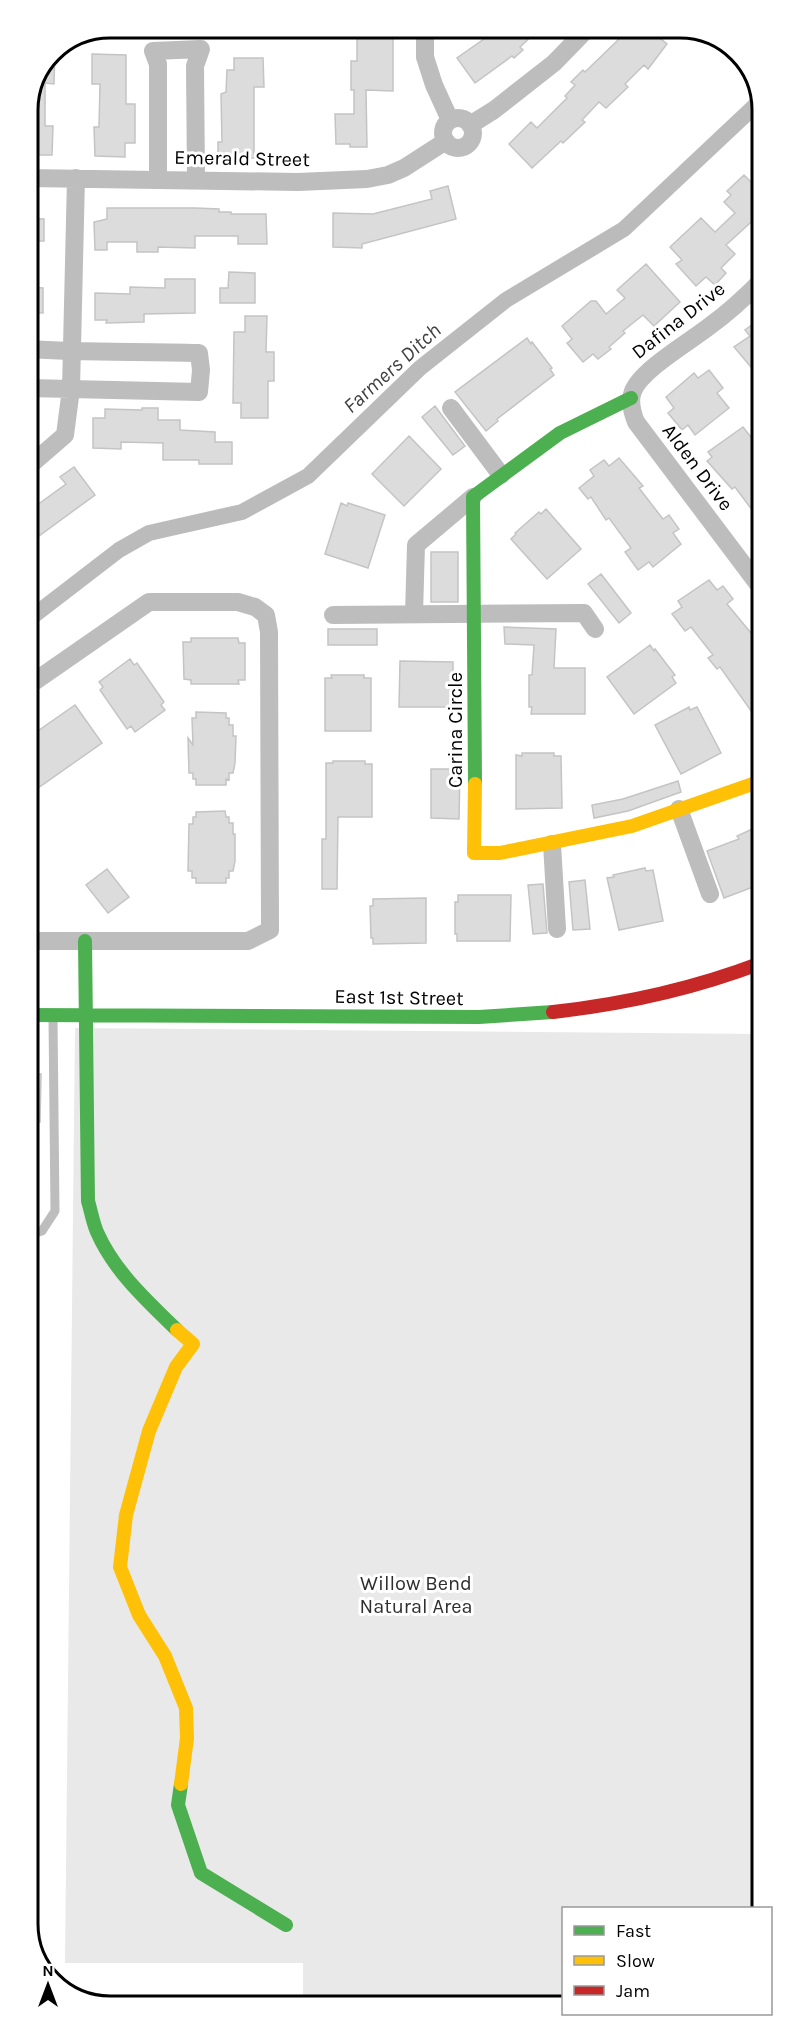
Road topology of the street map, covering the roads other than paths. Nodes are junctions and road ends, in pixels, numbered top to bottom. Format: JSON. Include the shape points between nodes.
{"nodes":[{"id":1,"x":425,"y":38,"type":"edge"},
{"id":2,"x":578,"y":38,"type":"edge"},
{"id":3,"x":450,"y":120,"type":"junction"},
{"id":4,"x":470,"y":125,"type":"junction"},
{"id":5,"x":446,"y":141,"type":"junction"},
{"id":6,"x":38,"y":178,"type":"edge"},
{"id":7,"x":76,"y":178,"type":"junction"},
{"id":8,"x":158,"y":179,"type":"junction"},
{"id":9,"x":196,"y":180,"type":"junction"},
{"id":10,"x":752,"y":289,"type":"edge"},
{"id":11,"x":38,"y":350,"type":"edge"},
{"id":12,"x":70,"y":352,"type":"junction"},
{"id":13,"x":38,"y":388,"type":"edge"},
{"id":14,"x":71,"y":389,"type":"junction"},
{"id":15,"x":631,"y":398,"type":"junction"},
{"id":16,"x":451,"y":408,"type":"dead end"},
{"id":17,"x":38,"y":459,"type":"edge"},
{"id":18,"x":501,"y":475,"type":"junction"},
{"id":19,"x":473,"y":497,"type":"junction"},
{"id":20,"x":752,"y":576,"type":"edge"},
{"id":21,"x":414,"y":614,"type":"junction"},
{"id":22,"x":474,"y":614,"type":"junction"},
{"id":23,"x":333,"y":615,"type":"dead end"},
{"id":24,"x":595,"y":629,"type":"dead end"},
{"id":25,"x":38,"y":679,"type":"edge"},
{"id":26,"x":752,"y":784,"type":"edge"},
{"id":27,"x":679,"y":809,"type":"junction"},
{"id":28,"x":552,"y":844,"type":"junction"},
{"id":29,"x":710,"y":894,"type":"dead end"},
{"id":30,"x":557,"y":930,"type":"dead end"},
{"id":31,"x":38,"y":941,"type":"edge"},
{"id":32,"x":85,"y":941,"type":"junction"},
{"id":33,"x":752,"y":966,"type":"edge"},
{"id":34,"x":37,"y":1015,"type":"edge"},
{"id":35,"x":53,"y":1015,"type":"junction"},
{"id":36,"x":85,"y":1015,"type":"junction"},
{"id":37,"x":37,"y":1232,"type":"edge"},
{"id":38,"x":286,"y":1925,"type":"dead end"}],
"edges":[{"from":1,"to":3,"type":"street","via":[[425,57]]},
{"from":2,"to":4,"type":"street","via":[[554,63]]},
{"from":3,"to":4,"type":"street","via":[[461,119]]},
{"from":3,"to":5,"type":"street","via":[[443,128]]},
{"from":4,"to":5,"type":"street","via":[[472,137],[465,145],[455,147]]},
{"from":5,"to":9,"type":"street","name":"Emerald Street","via":[[404,168],[367,179]]},
{"from":6,"to":7,"type":"street","name":"Emerald Street"},
{"from":7,"to":8,"type":"street","name":"Emerald Street"},
{"from":7,"to":12,"type":"street"},
{"from":8,"to":9,"type":"street","name":"Emerald Street"},
{"from":8,"to":9,"type":"street","via":[[158,64],[153,51],[201,49],[195,66]]},
{"from":10,"to":15,"type":"street","name":"Dafina Drive","via":[[713,324],[644,374]]},
{"from":11,"to":12,"type":"street"},
{"from":12,"to":14,"type":"street"},
{"from":12,"to":14,"type":"street","via":[[199,353],[201,370],[199,392]]},
{"from":13,"to":14,"type":"street"},
{"from":14,"to":17,"type":"street","via":[[65,435]]},
{"from":15,"to":18,"type":"street","via":[[560,433]]},
{"from":15,"to":20,"type":"street","name":"Alden Drive","via":[[636,422]]},
{"from":16,"to":18,"type":"street"},
{"from":18,"to":19,"type":"street"},
{"from":19,"to":21,"type":"street","via":[[416,545]]},
{"from":19,"to":22,"type":"street","name":"Carina Circle"},
{"from":21,"to":22,"type":"street"},
{"from":21,"to":23,"type":"street"},
{"from":22,"to":24,"type":"street","via":[[584,613]]},
{"from":22,"to":28,"type":"street","name":"Carina Circle","via":[[474,853]]},
{"from":25,"to":32,"type":"street","via":[[149,602],[238,602],[266,615],[270,930],[248,941]]},
{"from":26,"to":27,"type":"street","name":"Carina Circle"},
{"from":27,"to":28,"type":"street","name":"Carina Circle","via":[[632,826]]},
{"from":27,"to":29,"type":"street"},
{"from":28,"to":30,"type":"street"},
{"from":31,"to":32,"type":"street"},
{"from":32,"to":36,"type":"street"},
{"from":33,"to":36,"type":"street","name":"East 1st Street","via":[[642,999],[534,1015]]},
{"from":34,"to":35,"type":"street","name":"East 1st Street"},
{"from":35,"to":36,"type":"street","name":"East 1st Street"},
{"from":35,"to":37,"type":"lane","via":[[55,1211]]},
{"from":36,"to":38,"type":"street","via":[[88,1201],[97,1233],[153,1308],[193,1344],[176,1367],[149,1431],[126,1515],[120,1567],[139,1615],[165,1656],[186,1708],[187,1738],[178,1805],[201,1873]]}]}
